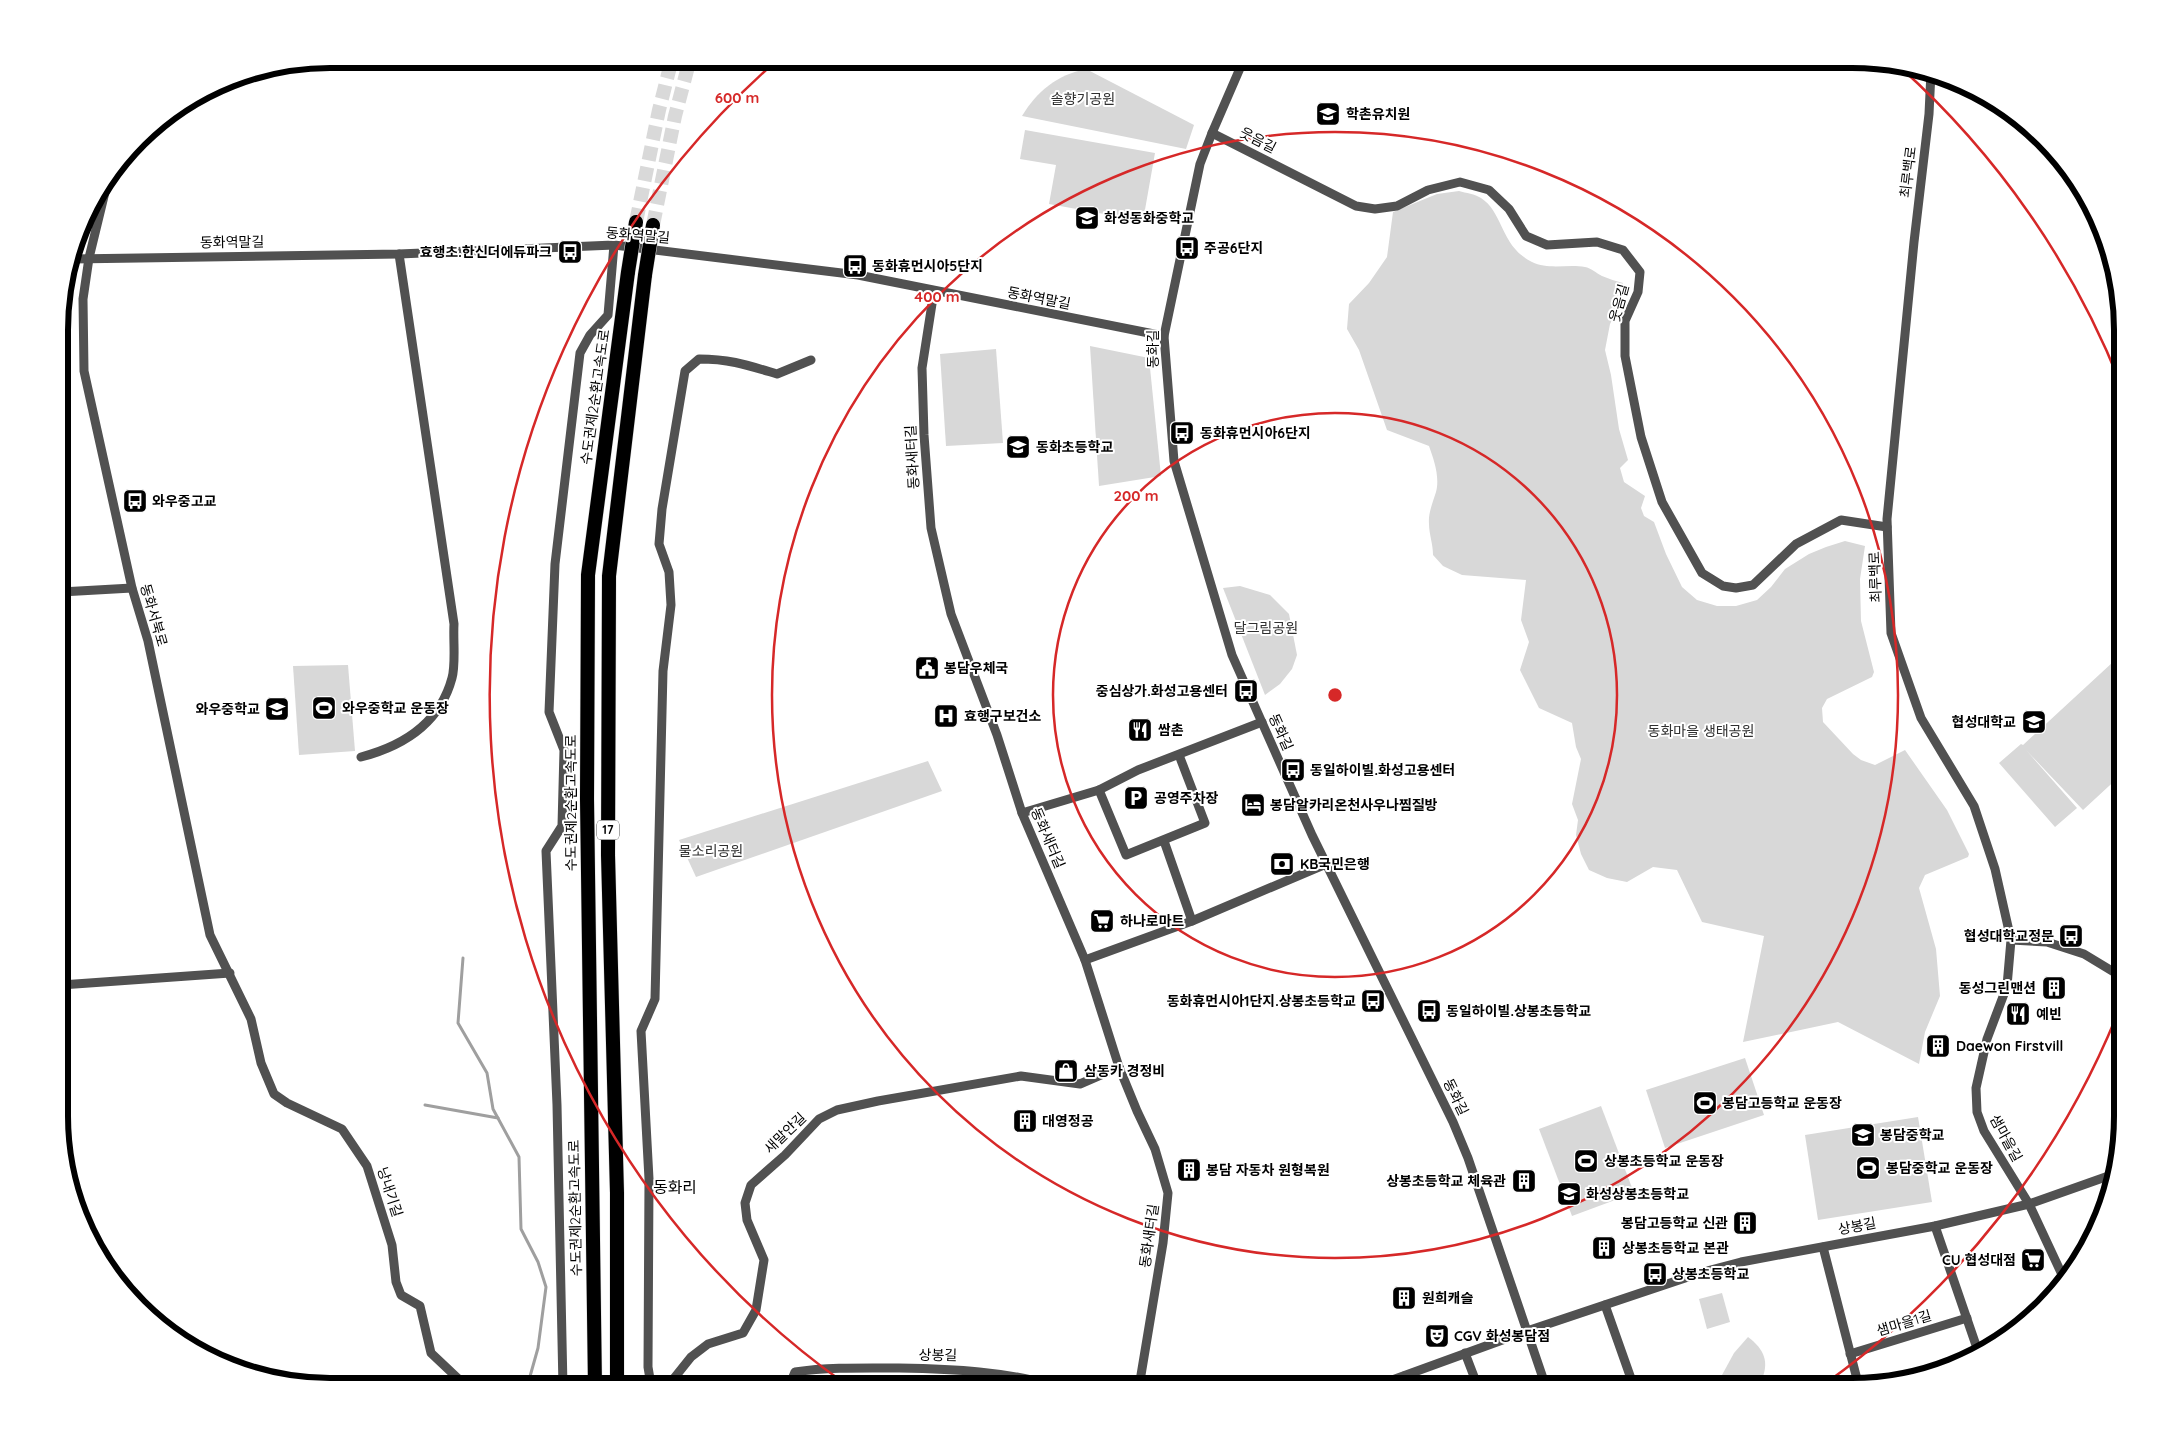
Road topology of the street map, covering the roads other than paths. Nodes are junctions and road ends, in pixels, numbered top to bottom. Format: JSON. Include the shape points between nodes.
{"nodes":[{"id":1,"x":1240,"y":68,"type":"edge"},
{"id":2,"x":1931,"y":79,"type":"edge"},
{"id":3,"x":1212,"y":133,"type":"junction"},
{"id":4,"x":102,"y":200,"type":"edge"},
{"id":5,"x":636,"y":222,"type":"tunnel mouth"},
{"id":6,"x":653,"y":225,"type":"tunnel mouth"},
{"id":7,"x":614,"y":244,"type":"junction"},
{"id":8,"x":400,"y":254,"type":"junction"},
{"id":9,"x":89,"y":258,"type":"junction"},
{"id":10,"x":77,"y":259,"type":"edge"},
{"id":11,"x":934,"y":291,"type":"junction"},
{"id":12,"x":1164,"y":336,"type":"junction"},
{"id":13,"x":811,"y":360,"type":"dead end"},
{"id":14,"x":1887,"y":527,"type":"junction"},
{"id":15,"x":132,"y":588,"type":"junction"},
{"id":16,"x":68,"y":592,"type":"edge"},
{"id":17,"x":1262,"y":722,"type":"junction"},
{"id":18,"x":1179,"y":755,"type":"junction"},
{"id":19,"x":360,"y":757,"type":"dead end"},
{"id":20,"x":1100,"y":790,"type":"junction"},
{"id":21,"x":1022,"y":813,"type":"junction"},
{"id":22,"x":1164,"y":841,"type":"junction"},
{"id":23,"x":1326,"y":864,"type":"junction"},
{"id":24,"x":1192,"y":921,"type":"junction"},
{"id":25,"x":2011,"y":940,"type":"junction"},
{"id":26,"x":1085,"y":960,"type":"junction"},
{"id":27,"x":2114,"y":972,"type":"edge"},
{"id":28,"x":230,"y":974,"type":"junction"},
{"id":29,"x":68,"y":985,"type":"edge"},
{"id":30,"x":1119,"y":1067,"type":"junction"},
{"id":31,"x":2106,"y":1177,"type":"edge"},
{"id":32,"x":2029,"y":1204,"type":"junction"},
{"id":33,"x":1935,"y":1226,"type":"junction"},
{"id":34,"x":1823,"y":1247,"type":"junction"},
{"id":35,"x":2061,"y":1273,"type":"edge"},
{"id":36,"x":1605,"y":1305,"type":"junction"},
{"id":37,"x":1966,"y":1318,"type":"junction"},
{"id":38,"x":1526,"y":1331,"type":"junction"},
{"id":39,"x":1976,"y":1346,"type":"edge"},
{"id":40,"x":1465,"y":1353,"type":"junction"},
{"id":41,"x":1850,"y":1354,"type":"junction"},
{"id":42,"x":1404,"y":1376,"type":"joint"},
{"id":43,"x":458,"y":1378,"type":"edge"},
{"id":44,"x":563,"y":1378,"type":"edge"},
{"id":45,"x":595,"y":1378,"type":"edge"},
{"id":46,"x":617,"y":1378,"type":"edge"},
{"id":47,"x":651,"y":1378,"type":"edge"},
{"id":48,"x":675,"y":1378,"type":"edge"},
{"id":49,"x":793,"y":1378,"type":"edge"},
{"id":50,"x":1020,"y":1378,"type":"edge"},
{"id":51,"x":1140,"y":1378,"type":"edge"},
{"id":52,"x":1398,"y":1378,"type":"edge"},
{"id":53,"x":1475,"y":1378,"type":"edge"},
{"id":54,"x":1543,"y":1378,"type":"edge"},
{"id":55,"x":1631,"y":1378,"type":"edge"},
{"id":56,"x":1857,"y":1378,"type":"edge"}],
"edges":[{"from":1,"to":3,"type":"street","name":"동화길"},
{"from":2,"to":14,"type":"street","name":"최루백로"},
{"from":3,"to":12,"type":"street","name":"동화길","via":[[1200,164]]},
{"from":3,"to":14,"type":"street","name":"웃음길","via":[[1356,206],[1376,209],[1396,206],[1428,190],[1460,182],[1489,190],[1509,209],[1526,236],[1548,245],[1597,242],[1623,250],[1640,272],[1638,292],[1625,321],[1625,356],[1641,437],[1662,502],[1677,530],[1702,573],[1723,586],[1753,585],[1796,544],[1841,520]]},
{"from":4,"to":9,"type":"street","name":"동화서북로"},
{"from":5,"to":45,"type":"highway","name":"수도권제2순환고속도로","number":"17","bridge":true,"via":[[588,576]]},
{"from":6,"to":46,"type":"highway","number":"17","bridge":true,"via":[[609,576],[608,855],[617,1193]]},
{"from":7,"to":8,"type":"street","name":"동화역말길"},
{"from":7,"to":11,"type":"street","name":"동화역말길","via":[[858,275]]},
{"from":7,"to":44,"type":"street","via":[[608,315],[590,335],[580,354],[555,564],[549,712],[564,750],[562,826],[546,851],[557,1115]]},
{"from":8,"to":9,"type":"street","name":"동화역말길"},
{"from":8,"to":19,"type":"street","via":[[454,624],[453,678],[434,717],[410,737]]},
{"from":9,"to":10,"type":"street","name":"동화역말길"},
{"from":9,"to":15,"type":"street","name":"동화서북로","via":[[84,299],[84,372]]},
{"from":11,"to":12,"type":"street","name":"동화역말길"},
{"from":11,"to":21,"type":"street","name":"동화새터길","via":[[922,368],[931,528],[951,614],[997,735]]},
{"from":12,"to":17,"type":"street","name":"동화길","via":[[1174,461],[1232,655]]},
{"from":13,"to":47,"type":"street","via":[[776,374],[733,360],[716,359],[699,359],[685,371],[662,509],[659,544],[670,572],[671,605],[663,671],[655,999],[642,1031],[649,1178],[648,1367]]},
{"from":14,"to":25,"type":"street","name":"최루백로","via":[[1891,633],[1921,718],[1974,806],[1995,869]]},
{"from":15,"to":16,"type":"street"},
{"from":15,"to":28,"type":"street","name":"동화서북로","via":[[148,641],[210,935]]},
{"from":17,"to":18,"type":"street"},
{"from":17,"to":23,"type":"street","name":"동화길"},
{"from":18,"to":20,"type":"street","via":[[1138,770]]},
{"from":18,"to":22,"type":"street","via":[[1205,823]]},
{"from":20,"to":21,"type":"street"},
{"from":20,"to":22,"type":"street","via":[[1126,856]]},
{"from":21,"to":26,"type":"street","name":"동화새터길"},
{"from":22,"to":24,"type":"street"},
{"from":23,"to":24,"type":"street"},
{"from":23,"to":38,"type":"street","name":"동화길","via":[[1453,1122]]},
{"from":24,"to":26,"type":"street"},
{"from":25,"to":27,"type":"street","via":[[2047,942],[2084,954]]},
{"from":25,"to":32,"type":"street","name":"샘마을길","via":[[2006,986],[1987,1039],[1976,1088],[1977,1112],[1984,1131]]},
{"from":26,"to":30,"type":"street","name":"동화새터길"},
{"from":28,"to":29,"type":"street"},
{"from":28,"to":43,"type":"street","name":"낭내기길","via":[[250,1019],[261,1063],[274,1094],[342,1129],[367,1166],[392,1245],[396,1282],[402,1295],[420,1306],[432,1353]]},
{"from":30,"to":48,"type":"street","name":"새말안길","via":[[1080,1084],[1020,1076],[878,1101],[837,1110],[819,1119],[751,1185],[745,1203],[747,1220],[764,1260],[756,1310],[743,1333],[708,1344],[691,1357]]},
{"from":30,"to":51,"type":"street","name":"동화새터길","via":[[1155,1149],[1168,1193]]},
{"from":31,"to":32,"type":"street","name":"상봉길"},
{"from":32,"to":33,"type":"street","name":"상봉길"},
{"from":32,"to":35,"type":"street","name":"샘마을길"},
{"from":33,"to":34,"type":"street","name":"상봉길"},
{"from":33,"to":37,"type":"street"},
{"from":34,"to":36,"type":"street","name":"상봉길","via":[[1740,1262]]},
{"from":34,"to":41,"type":"street"},
{"from":36,"to":38,"type":"street","name":"상봉길"},
{"from":36,"to":55,"type":"street"},
{"from":37,"to":39,"type":"street"},
{"from":37,"to":41,"type":"street","name":"샘마을1길"},
{"from":38,"to":40,"type":"street","name":"상봉길"},
{"from":38,"to":54,"type":"street","name":"동화길"},
{"from":40,"to":42,"type":"street","name":"상봉길"},
{"from":40,"to":53,"type":"street"},
{"from":41,"to":56,"type":"street"},
{"from":42,"to":52,"type":"street","name":"상봉길"},
{"from":49,"to":50,"type":"street","name":"상봉길","via":[[795,1372],[816,1369],[964,1369]]}]}
